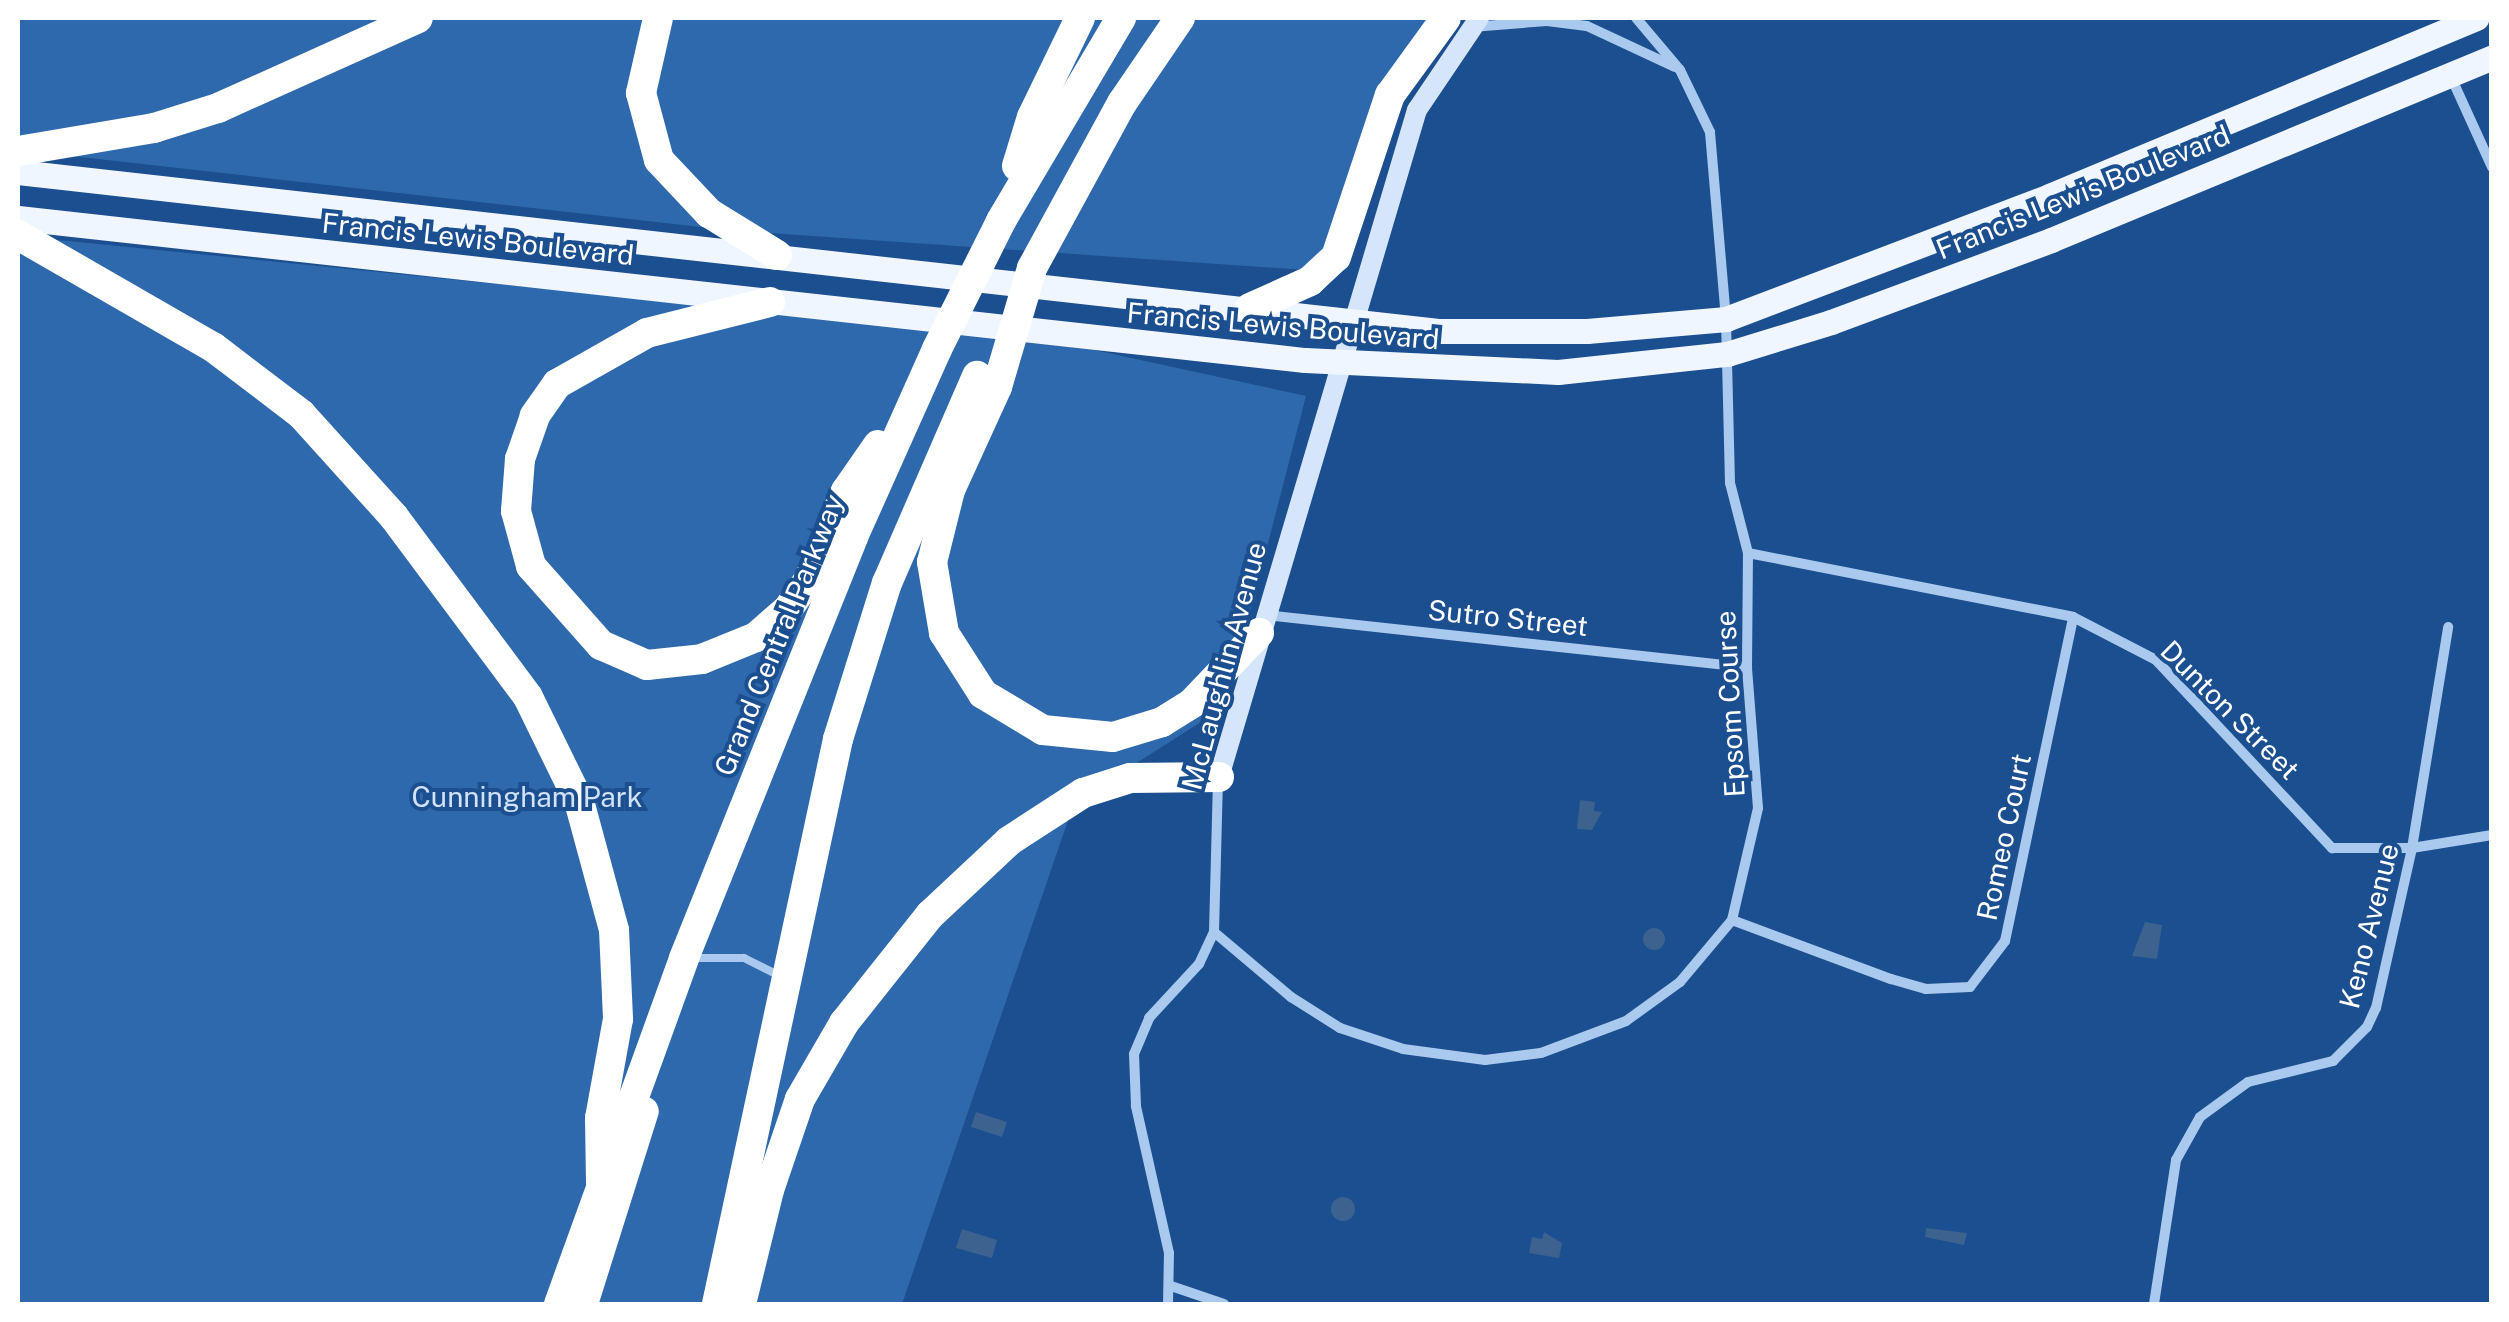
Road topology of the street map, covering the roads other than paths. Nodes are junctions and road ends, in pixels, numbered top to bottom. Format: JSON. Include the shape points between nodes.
{"nodes":[{"id":1,"x":418,"y":18,"type":"edge"},
{"id":2,"x":658,"y":18,"type":"edge"},
{"id":3,"x":1080,"y":18,"type":"edge"},
{"id":4,"x":1121,"y":18,"type":"edge"},
{"id":5,"x":1180,"y":18,"type":"edge"},
{"id":6,"x":1636,"y":18,"type":"edge"},
{"id":7,"x":2476,"y":18,"type":"edge"},
{"id":8,"x":1465,"y":21,"type":"edge"},
{"id":9,"x":2435,"y":24,"type":"edge"},
{"id":10,"x":2492,"y":57,"type":"edge"},
{"id":11,"x":1680,"y":70,"type":"junction"},
{"id":12,"x":2450,"y":73,"type":"junction"},
{"id":13,"x":18,"y":152,"type":"edge"},
{"id":14,"x":2492,"y":167,"type":"edge"},
{"id":15,"x":18,"y":172,"type":"edge"},
{"id":16,"x":18,"y":218,"type":"edge"},
{"id":17,"x":1000,"y":221,"type":"junction"},
{"id":18,"x":18,"y":235,"type":"edge"},
{"id":19,"x":777,"y":255,"type":"junction"},
{"id":20,"x":770,"y":302,"type":"junction"},
{"id":21,"x":1250,"y":308,"type":"junction"},
{"id":22,"x":1726,"y":319,"type":"junction"},
{"id":23,"x":1354,"y":320,"type":"junction"},
{"id":24,"x":1727,"y":354,"type":"junction"},
{"id":25,"x":1339,"y":363,"type":"junction"},
{"id":26,"x":987,"y":382,"type":"junction"},
{"id":27,"x":920,"y":386,"type":"junction"},
{"id":28,"x":1748,"y":553,"type":"junction"},
{"id":29,"x":2073,"y":616,"type":"junction"},
{"id":30,"x":1262,"y":624,"type":"junction"},
{"id":31,"x":2448,"y":627,"type":"dead end"},
{"id":32,"x":1747,"y":667,"type":"junction"},
{"id":33,"x":1219,"y":777,"type":"junction"},
{"id":34,"x":2492,"y":835,"type":"edge"},
{"id":35,"x":2412,"y":848,"type":"junction"},
{"id":36,"x":1732,"y":920,"type":"junction"},
{"id":37,"x":1214,"y":932,"type":"junction"},
{"id":38,"x":684,"y":958,"type":"junction"},
{"id":39,"x":787,"y":979,"type":"junction"},
{"id":40,"x":601,"y":1182,"type":"junction"},
{"id":41,"x":590,"y":1212,"type":"junction"},
{"id":42,"x":1171,"y":1286,"type":"junction"},
{"id":43,"x":718,"y":1295,"type":"edge"},
{"id":44,"x":540,"y":1304,"type":"edge"},
{"id":45,"x":559,"y":1304,"type":"edge"},
{"id":46,"x":582,"y":1304,"type":"edge"},
{"id":47,"x":741,"y":1304,"type":"edge"},
{"id":48,"x":1168,"y":1304,"type":"edge"},
{"id":49,"x":1224,"y":1304,"type":"edge"},
{"id":50,"x":2154,"y":1304,"type":"edge"}],
"edges":[{"from":1,"to":13,"type":"highway","via":[[203,113]]},
{"from":2,"to":19,"type":"highway","via":[[641,93],[659,160],[709,213]]},
{"from":3,"to":17,"type":"highway","via":[[1032,116]]},
{"from":4,"to":17,"type":"highway","name":"Grand Central Parkway"},
{"from":5,"to":26,"type":"highway","bridge":true,"via":[[1048,235]]},
{"from":6,"to":11,"type":"street","name":"Epsom Course"},
{"from":7,"to":9,"type":"main road","name":"Francis Lewis Boulevard"},
{"from":8,"to":11,"type":"street","via":[[1587,26]]},
{"from":8,"to":21,"type":"highway","via":[[1390,95],[1336,257],[1310,280]]},
{"from":8,"to":23,"type":"street","via":[[1416,110]]},
{"from":9,"to":22,"type":"main road","name":"Francis Lewis Boulevard","via":[[2048,196]]},
{"from":10,"to":12,"type":"main road","name":"Francis Lewis Boulevard"},
{"from":11,"to":22,"type":"street","name":"Epsom Course","via":[[1710,132]]},
{"from":12,"to":14,"type":"street"},
{"from":12,"to":24,"type":"main road","name":"Francis Lewis Boulevard","via":[[2051,240]]},
{"from":15,"to":19,"type":"main road","name":"Francis Lewis Boulevard"},
{"from":16,"to":20,"type":"main road","name":"Francis Lewis Boulevard"},
{"from":17,"to":27,"type":"highway","name":"Grand Central Parkway","bridge":true},
{"from":18,"to":40,"type":"highway","via":[[212,346],[301,414],[394,517],[528,697],[579,801],[614,930],[618,1018],[600,1118]]},
{"from":19,"to":21,"type":"main road","name":"Francis Lewis Boulevard","via":[[1088,295]]},
{"from":20,"to":25,"type":"main road","name":"Francis Lewis Boulevard"},
{"from":20,"to":27,"type":"highway","via":[[648,332],[557,384],[535,416],[520,460],[516,511],[531,566],[601,645],[646,665],[702,659],[774,623],[810,577],[846,491]]},
{"from":21,"to":23,"type":"main road","name":"Francis Lewis Boulevard"},
{"from":22,"to":23,"type":"main road","name":"Francis Lewis Boulevard","via":[[1516,333]]},
{"from":22,"to":24,"type":"street","name":"Epsom Course"},
{"from":23,"to":25,"type":"street","name":"McLaughlin Avenue"},
{"from":24,"to":25,"type":"main road","name":"Francis Lewis Boulevard","via":[[1520,374]]},
{"from":24,"to":28,"type":"street","name":"Epsom Course","via":[[1730,482]]},
{"from":25,"to":30,"type":"street","name":"McLaughlin Avenue"},
{"from":26,"to":30,"type":"highway","via":[[932,562],[944,632],[983,694],[1043,730],[1113,737],[1162,722],[1192,703]]},
{"from":26,"to":39,"type":"highway","via":[[917,506],[860,661]]},
{"from":27,"to":38,"type":"highway","name":"Grand Central Parkway"},
{"from":28,"to":29,"type":"street","name":"Dunton Street"},
{"from":28,"to":32,"type":"street","name":"Epsom Course"},
{"from":29,"to":35,"type":"street","name":"Dunton Street","via":[[2156,660],[2332,848]]},
{"from":29,"to":36,"type":"street","name":"Romeo Court","via":[[2005,941],[1970,987],[1926,989],[1891,980]]},
{"from":30,"to":32,"type":"street","name":"Sutro Street"},
{"from":30,"to":33,"type":"street","name":"McLaughlin Avenue"},
{"from":31,"to":35,"type":"street","name":"Keno Avenue"},
{"from":32,"to":36,"type":"street","name":"Epsom Course","via":[[1758,808]]},
{"from":33,"to":37,"type":"street","name":"McLaughlin Avenue"},
{"from":33,"to":47,"type":"highway","via":[[1130,778],[1083,793],[1009,841],[930,915],[844,1023],[800,1099]]},
{"from":34,"to":35,"type":"street","name":"Dunton Street"},
{"from":35,"to":50,"type":"street","name":"Keno Avenue","via":[[2367,1028],[2333,1061],[2248,1082],[2218,1099],[2189,1132],[2176,1160]]},
{"from":36,"to":37,"type":"street","name":"Epsom Course","via":[[1680,982],[1626,1022],[1541,1054],[1485,1060],[1404,1050],[1340,1028]]},
{"from":37,"to":42,"type":"street","name":"McLaughlin Avenue","via":[[1199,964],[1150,1018],[1134,1054],[1136,1106],[1167,1238]]},
{"from":38,"to":39,"type":"lane","via":[[744,958]]},
{"from":38,"to":40,"type":"highway","name":"Grand Central Parkway"},
{"from":38,"to":46,"type":"highway","via":[[633,1156]]},
{"from":39,"to":43,"type":"highway"},
{"from":40,"to":41,"type":"highway","name":"Grand Central Parkway"},
{"from":41,"to":44,"type":"highway"},
{"from":41,"to":45,"type":"highway","name":"Grand Central Parkway"},
{"from":42,"to":48,"type":"street","name":"McLaughlin Avenue"},
{"from":42,"to":49,"type":"street"}]}
